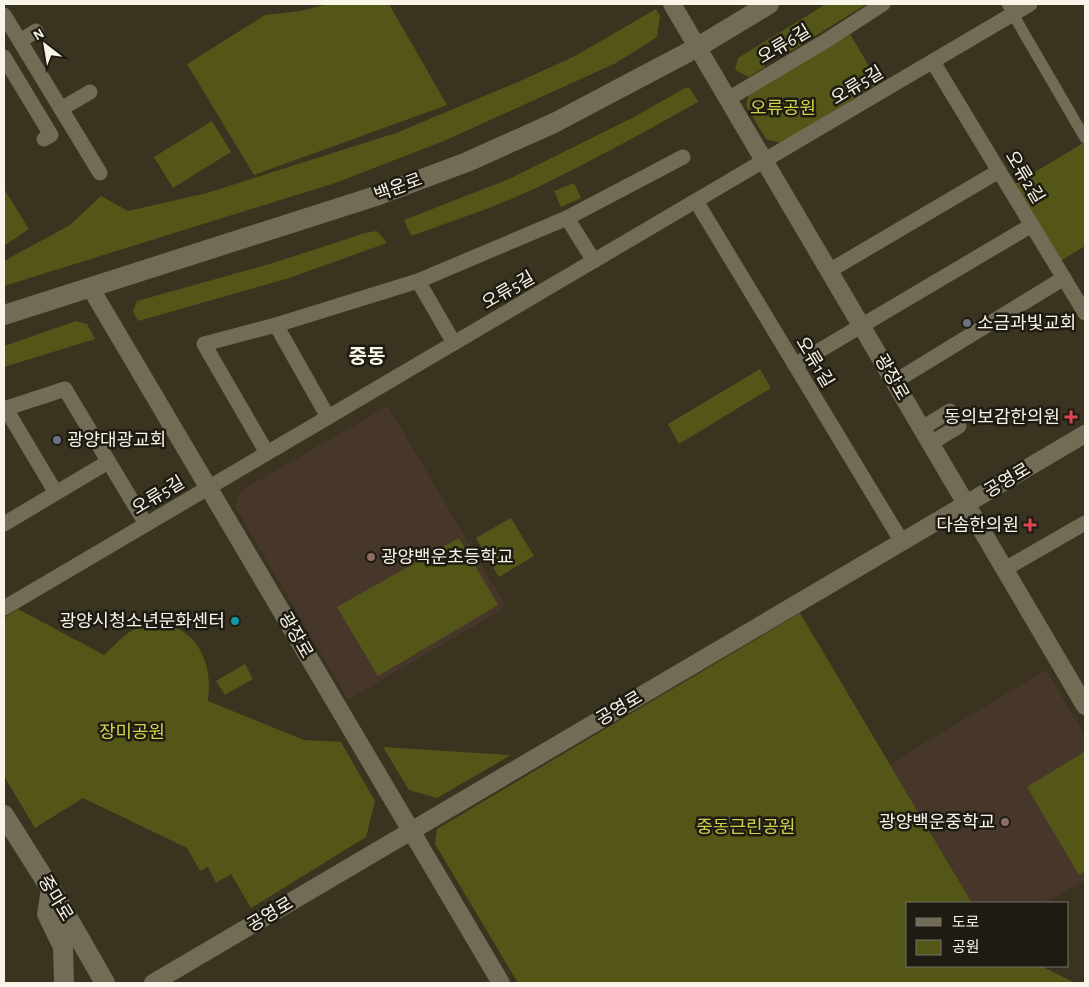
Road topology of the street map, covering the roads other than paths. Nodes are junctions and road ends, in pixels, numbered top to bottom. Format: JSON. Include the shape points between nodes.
{"nodes":[{"id":1,"x":672,"y":4,"type":"edge"},
{"id":2,"x":769,"y":4,"type":"edge"},
{"id":3,"x":884,"y":4,"type":"edge"},
{"id":4,"x":1030,"y":4,"type":"edge"},
{"id":5,"x":1010,"y":9,"type":"edge"},
{"id":6,"x":4,"y":15,"type":"edge"},
{"id":7,"x":36,"y":31,"type":"dead end"},
{"id":8,"x":20,"y":41,"type":"junction"},
{"id":9,"x":698,"y":48,"type":"junction"},
{"id":10,"x":4,"y":57,"type":"edge"},
{"id":11,"x":933,"y":62,"type":"junction"},
{"id":12,"x":90,"y":92,"type":"dead end"},
{"id":13,"x":728,"y":99,"type":"junction"},
{"id":14,"x":61,"y":109,"type":"junction"},
{"id":15,"x":1085,"y":138,"type":"edge"},
{"id":16,"x":44,"y":139,"type":"dead end"},
{"id":17,"x":683,"y":157,"type":"dead end"},
{"id":18,"x":765,"y":161,"type":"junction"},
{"id":19,"x":999,"y":171,"type":"junction"},
{"id":20,"x":100,"y":173,"type":"dead end"},
{"id":21,"x":696,"y":201,"type":"junction"},
{"id":22,"x":567,"y":218,"type":"junction"},
{"id":23,"x":1032,"y":225,"type":"junction"},
{"id":24,"x":594,"y":261,"type":"junction"},
{"id":25,"x":829,"y":271,"type":"junction"},
{"id":26,"x":1064,"y":278,"type":"junction"},
{"id":27,"x":418,"y":280,"type":"junction"},
{"id":28,"x":90,"y":287,"type":"junction"},
{"id":29,"x":1085,"y":312,"type":"edge"},
{"id":30,"x":4,"y":315,"type":"edge"},
{"id":31,"x":276,"y":325,"type":"junction"},
{"id":32,"x":862,"y":326,"type":"junction"},
{"id":33,"x":454,"y":343,"type":"junction"},
{"id":34,"x":795,"y":365,"type":"junction"},
{"id":35,"x":894,"y":382,"type":"junction"},
{"id":36,"x":5,"y":409,"type":"edge"},
{"id":37,"x":950,"y":411,"type":"dead end"},
{"id":38,"x":328,"y":417,"type":"junction"},
{"id":39,"x":959,"y":426,"type":"dead end"},
{"id":40,"x":1085,"y":434,"type":"edge"},
{"id":41,"x":926,"y":436,"type":"junction"},
{"id":42,"x":267,"y":453,"type":"junction"},
{"id":43,"x":108,"y":462,"type":"junction"},
{"id":44,"x":208,"y":487,"type":"junction"},
{"id":45,"x":56,"y":493,"type":"junction"},
{"id":46,"x":967,"y":504,"type":"junction"},
{"id":47,"x":1085,"y":523,"type":"edge"},
{"id":48,"x":4,"y":524,"type":"edge"},
{"id":49,"x":146,"y":524,"type":"junction"},
{"id":50,"x":902,"y":542,"type":"junction"},
{"id":51,"x":1005,"y":569,"type":"junction"},
{"id":52,"x":4,"y":608,"type":"edge"},
{"id":53,"x":1085,"y":706,"type":"edge"},
{"id":54,"x":4,"y":816,"type":"edge"},
{"id":55,"x":411,"y":831,"type":"junction"},
{"id":56,"x":51,"y":889,"type":"junction"},
{"id":57,"x":64,"y":983,"type":"edge"},
{"id":58,"x":105,"y":983,"type":"edge"},
{"id":59,"x":153,"y":983,"type":"edge"},
{"id":60,"x":501,"y":983,"type":"edge"}],
"edges":[{"from":1,"to":9,"type":"street","name":"광장로"},
{"from":2,"to":9,"type":"main road","name":"백운로"},
{"from":3,"to":13,"type":"street","name":"오류6길"},
{"from":4,"to":5,"type":"street","name":"오류5길"},
{"from":5,"to":11,"type":"street","name":"오류5길"},
{"from":5,"to":15,"type":"street"},
{"from":6,"to":8,"type":"street"},
{"from":7,"to":8,"type":"street"},
{"from":8,"to":14,"type":"street"},
{"from":9,"to":13,"type":"street","name":"광장로"},
{"from":9,"to":28,"type":"main road","name":"백운로","via":[[554,123],[467,162],[379,195]]},
{"from":10,"to":16,"type":"street","via":[[51,135]]},
{"from":11,"to":18,"type":"street","name":"오류5길"},
{"from":11,"to":19,"type":"street","name":"오류2길"},
{"from":12,"to":14,"type":"street"},
{"from":13,"to":18,"type":"street","name":"광장로"},
{"from":14,"to":20,"type":"street"},
{"from":17,"to":22,"type":"street"},
{"from":18,"to":21,"type":"street","name":"오류5길"},
{"from":18,"to":25,"type":"street","name":"광장로"},
{"from":19,"to":23,"type":"street","name":"오류2길"},
{"from":19,"to":25,"type":"street"},
{"from":21,"to":24,"type":"street","name":"오류5길"},
{"from":21,"to":34,"type":"street","name":"오류1길"},
{"from":22,"to":24,"type":"street"},
{"from":22,"to":27,"type":"street"},
{"from":23,"to":26,"type":"street","name":"오류2길"},
{"from":23,"to":32,"type":"street"},
{"from":24,"to":33,"type":"street","name":"오류5길"},
{"from":25,"to":32,"type":"street","name":"광장로"},
{"from":26,"to":29,"type":"street","name":"오류2길"},
{"from":26,"to":35,"type":"street"},
{"from":27,"to":31,"type":"street"},
{"from":27,"to":33,"type":"street"},
{"from":28,"to":30,"type":"main road","name":"백운로"},
{"from":28,"to":44,"type":"street","name":"광장로"},
{"from":31,"to":38,"type":"street"},
{"from":31,"to":42,"type":"street","via":[[204,344]]},
{"from":32,"to":34,"type":"street"},
{"from":32,"to":35,"type":"street","name":"광장로"},
{"from":33,"to":38,"type":"street","name":"오류5길"},
{"from":34,"to":50,"type":"street","name":"오류1길"},
{"from":35,"to":41,"type":"street","name":"광장로"},
{"from":36,"to":43,"type":"street","via":[[66,389]]},
{"from":36,"to":45,"type":"street"},
{"from":37,"to":41,"type":"street"},
{"from":38,"to":42,"type":"street","name":"오류5길"},
{"from":39,"to":41,"type":"street"},
{"from":40,"to":46,"type":"street","name":"공영로"},
{"from":41,"to":46,"type":"street","name":"광장로"},
{"from":42,"to":44,"type":"street","name":"오류5길"},
{"from":43,"to":45,"type":"street"},
{"from":43,"to":49,"type":"street"},
{"from":44,"to":49,"type":"street","name":"오류5길"},
{"from":44,"to":55,"type":"street","name":"광장로"},
{"from":45,"to":48,"type":"street"},
{"from":46,"to":50,"type":"street","name":"공영로"},
{"from":46,"to":51,"type":"street","name":"광장로"},
{"from":47,"to":51,"type":"street"},
{"from":49,"to":52,"type":"street","name":"오류5길"},
{"from":50,"to":55,"type":"street","name":"공영로"},
{"from":51,"to":53,"type":"street","name":"광장로"},
{"from":54,"to":56,"type":"main road","name":"중마로"},
{"from":55,"to":59,"type":"street","name":"공영로"},
{"from":55,"to":60,"type":"street","name":"광장로"},
{"from":56,"to":57,"type":"main road","via":[[47,914],[63,947]]},
{"from":56,"to":58,"type":"main road","name":"중마로"}]}
